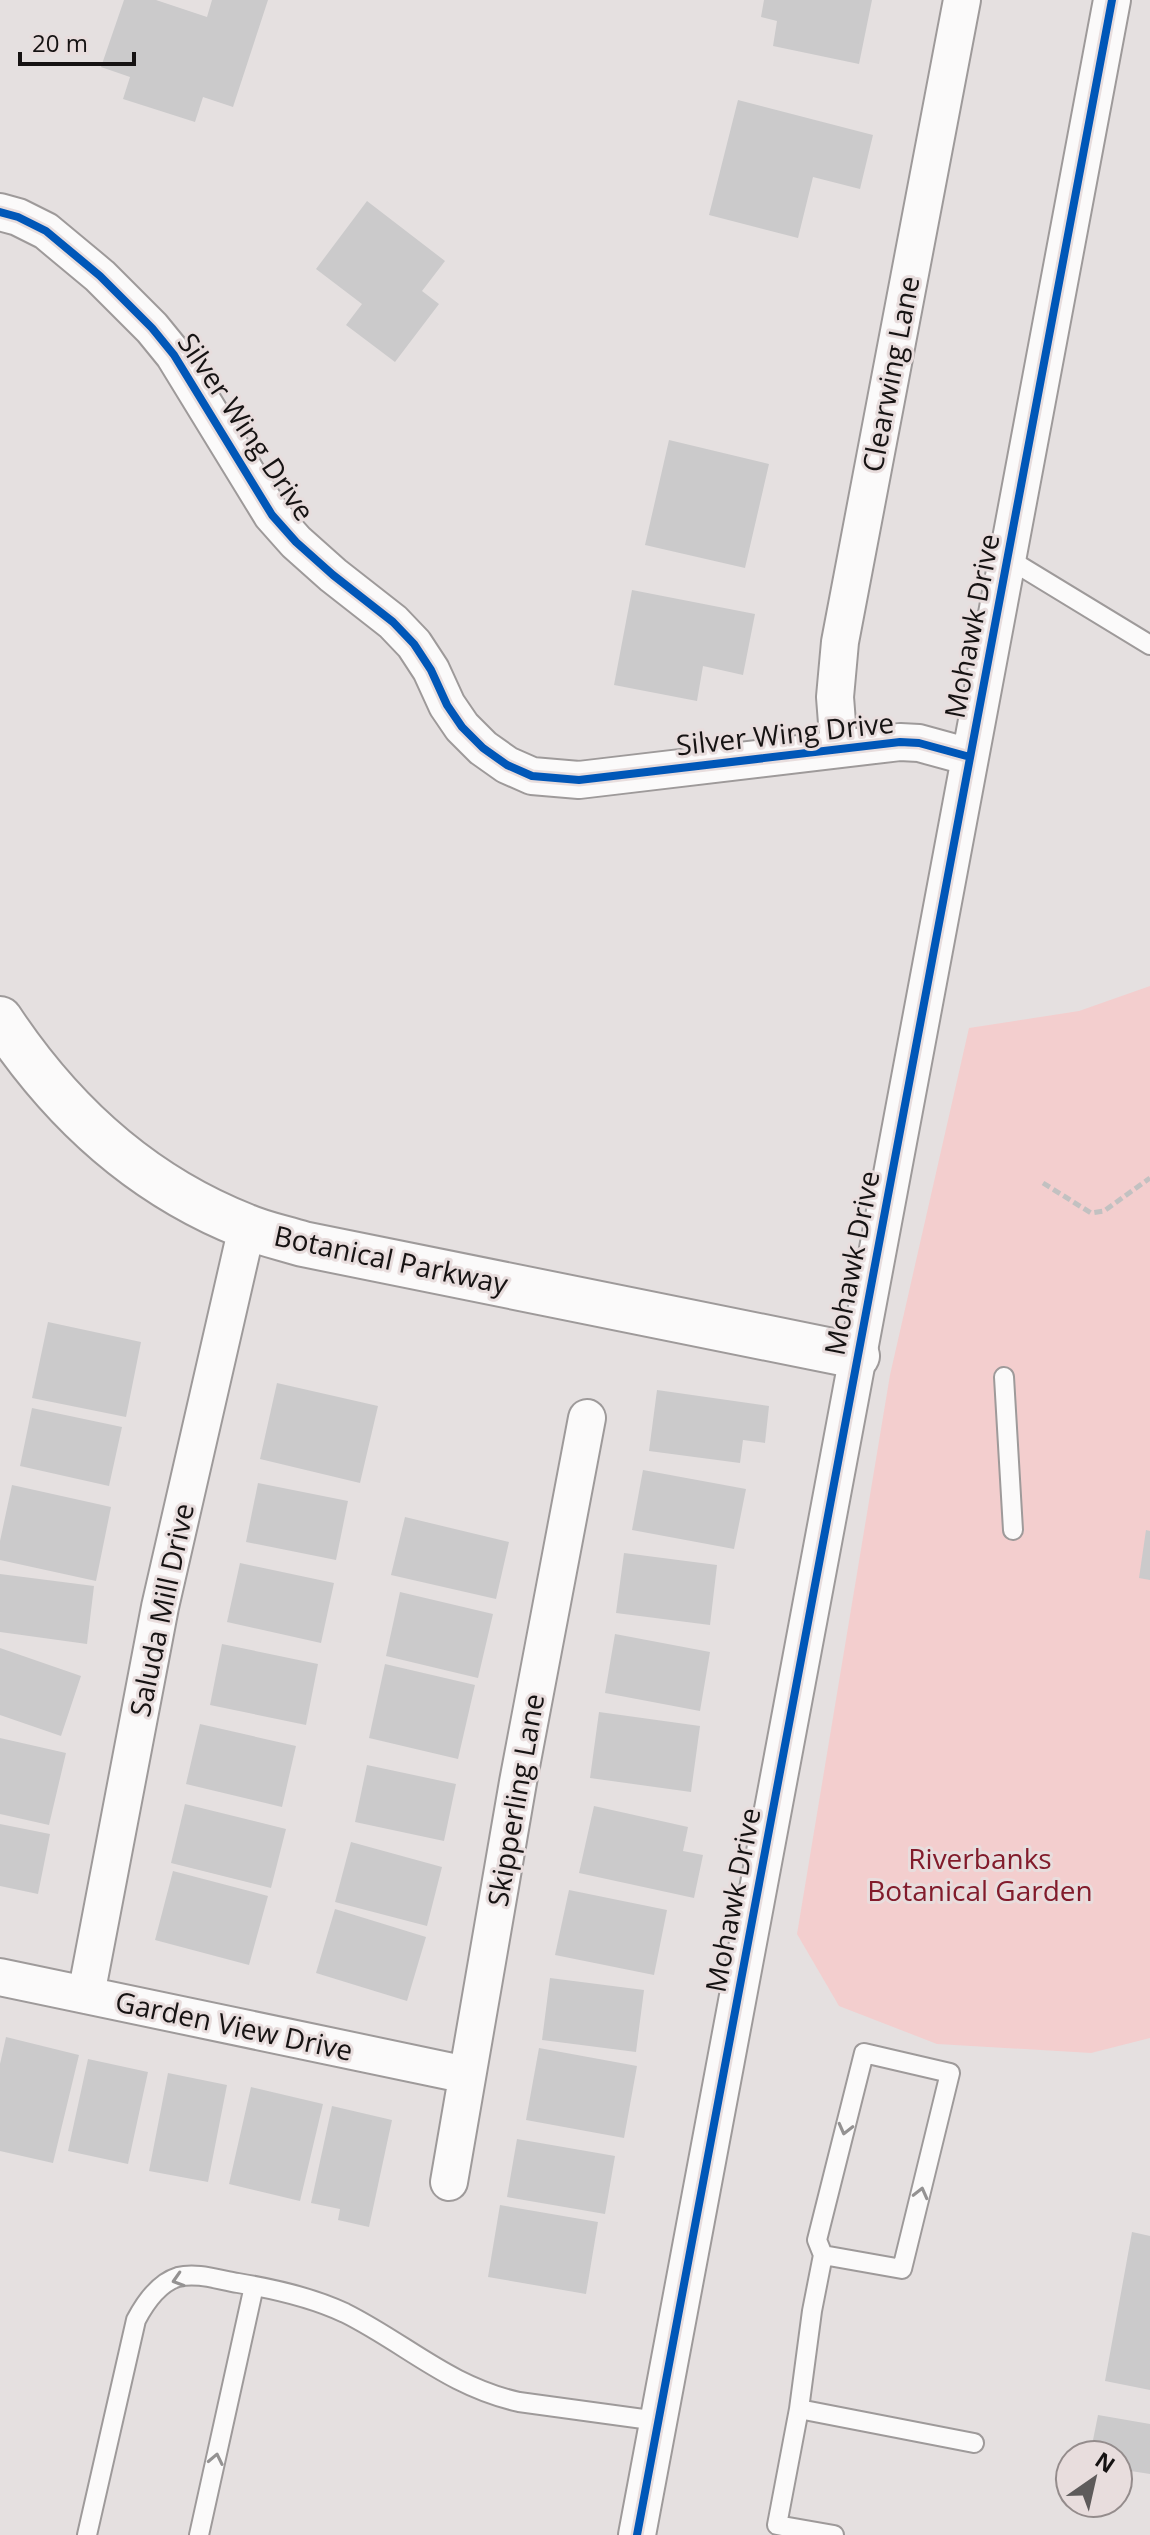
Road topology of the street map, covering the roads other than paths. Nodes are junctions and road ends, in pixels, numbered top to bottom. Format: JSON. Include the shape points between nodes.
{"nodes":[{"id":1,"x":962,"y":0,"type":"edge"},
{"id":2,"x":1112,"y":0,"type":"edge"},
{"id":3,"x":0,"y":212,"type":"edge"},
{"id":4,"x":1007,"y":558,"type":"junction"},
{"id":5,"x":1150,"y":645,"type":"edge"},
{"id":6,"x":839,"y":749,"type":"junction"},
{"id":7,"x":970,"y":757,"type":"junction"},
{"id":8,"x":0,"y":1019,"type":"edge"},
{"id":9,"x":247,"y":1227,"type":"junction"},
{"id":10,"x":857,"y":1356,"type":"junction"},
{"id":11,"x":1004,"y":1377,"type":"dead end"},
{"id":12,"x":587,"y":1418,"type":"dead end"},
{"id":13,"x":1013,"y":1530,"type":"dead end"},
{"id":14,"x":0,"y":1977,"type":"edge"},
{"id":15,"x":86,"y":1995,"type":"junction"},
{"id":16,"x":467,"y":2075,"type":"junction"},
{"id":17,"x":449,"y":2182,"type":"dead end"},
{"id":18,"x":820,"y":2247,"type":"junction"},
{"id":19,"x":254,"y":2286,"type":"junction"},
{"id":20,"x":799,"y":2409,"type":"junction"},
{"id":21,"x":658,"y":2421,"type":"junction"},
{"id":22,"x":974,"y":2443,"type":"dead end"},
{"id":23,"x":87,"y":2535,"type":"edge"},
{"id":24,"x":199,"y":2535,"type":"edge"},
{"id":25,"x":637,"y":2535,"type":"edge"},
{"id":26,"x":834,"y":2535,"type":"edge"}],
"edges":[{"from":1,"to":6,"type":"street","name":"Clearwing Lane","via":[[840,642],[835,697]]},
{"from":2,"to":4,"type":"street","name":"Mohawk Drive"},
{"from":3,"to":6,"type":"street","name":"Silver Wing Drive","via":[[46,231],[152,328],[272,515],[414,644],[462,727],[507,765],[532,776],[579,780]]},
{"from":4,"to":5,"type":"lane"},
{"from":4,"to":7,"type":"street","name":"Mohawk Drive"},
{"from":6,"to":7,"type":"street","name":"Silver Wing Drive","via":[[919,743]]},
{"from":7,"to":10,"type":"street","name":"Mohawk Drive"},
{"from":8,"to":9,"type":"street","name":"Botanical Parkway","via":[[52,1089],[121,1155],[170,1190]]},
{"from":9,"to":10,"type":"street","name":"Botanical Parkway","via":[[303,1244]]},
{"from":9,"to":15,"type":"street","name":"Saluda Mill Drive","via":[[160,1607]]},
{"from":10,"to":21,"type":"street","name":"Mohawk Drive"},
{"from":11,"to":13,"type":"lane"},
{"from":12,"to":16,"type":"street","name":"Skipperling Lane"},
{"from":14,"to":15,"type":"street","name":"Garden View Drive"},
{"from":15,"to":16,"type":"street","name":"Garden View Drive"},
{"from":16,"to":17,"type":"street","name":"Skipperling Lane"},
{"from":18,"to":18,"type":"lane","one_way":true,"via":[[902,2269],[950,2073],[864,2053]]},
{"from":18,"to":20,"type":"lane"},
{"from":19,"to":21,"type":"lane","via":[[344,2313],[446,2375],[496,2397]]},
{"from":19,"to":23,"type":"lane","one_way":true,"via":[[201,2276],[176,2278],[144,2305],[136,2320]]},
{"from":24,"to":19,"type":"lane","one_way":true},
{"from":20,"to":22,"type":"lane"},
{"from":20,"to":26,"type":"lane","via":[[777,2525]]},
{"from":21,"to":25,"type":"street","name":"Mohawk Drive"}]}
